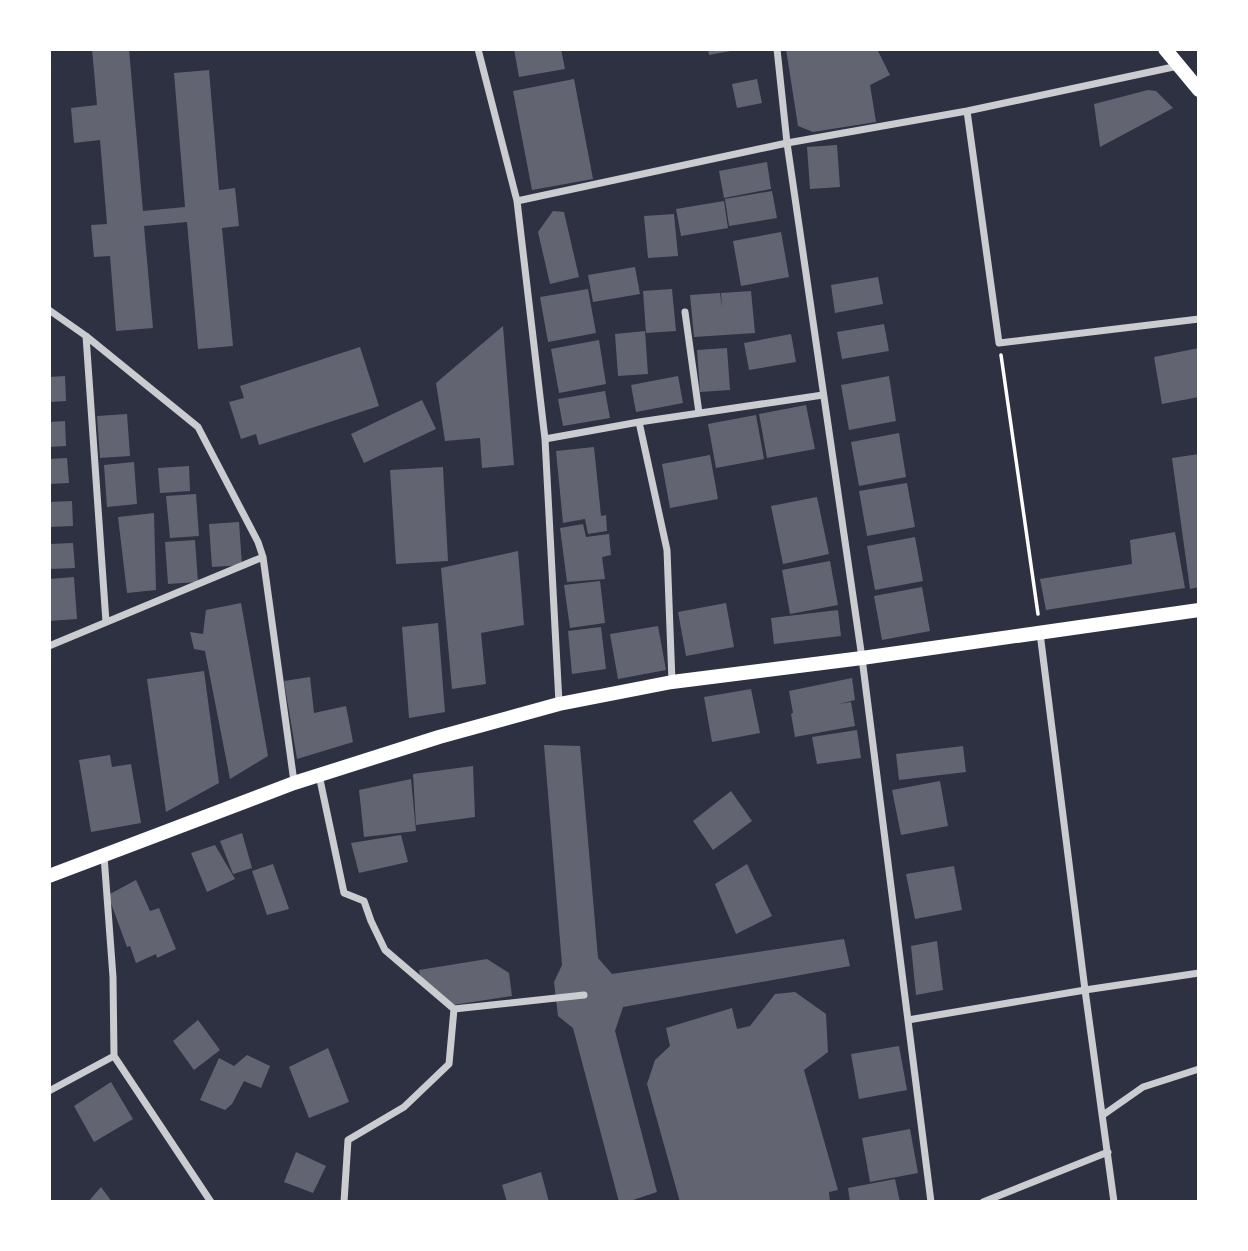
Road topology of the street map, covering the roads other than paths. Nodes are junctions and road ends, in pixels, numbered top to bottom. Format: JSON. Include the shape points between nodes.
{"nodes":[{"id":1,"x":478,"y":49,"type":"edge"},
{"id":2,"x":777,"y":49,"type":"edge"},
{"id":3,"x":1165,"y":49,"type":"edge"},
{"id":4,"x":1178,"y":65,"type":"junction"},
{"id":5,"x":1199,"y":90,"type":"edge"},
{"id":6,"x":967,"y":111,"type":"junction"},
{"id":7,"x":787,"y":143,"type":"junction"},
{"id":8,"x":517,"y":201,"type":"junction"},
{"id":9,"x":49,"y":310,"type":"edge"},
{"id":10,"x":685,"y":312,"type":"dead end"},
{"id":11,"x":1199,"y":318,"type":"edge"},
{"id":12,"x":86,"y":336,"type":"junction"},
{"id":13,"x":823,"y":395,"type":"junction"},
{"id":14,"x":699,"y":413,"type":"junction"},
{"id":15,"x":639,"y":422,"type":"junction"},
{"id":16,"x":545,"y":439,"type":"junction"},
{"id":17,"x":262,"y":557,"type":"junction"},
{"id":18,"x":1199,"y":610,"type":"edge"},
{"id":19,"x":106,"y":622,"type":"junction"},
{"id":20,"x":1040,"y":633,"type":"junction"},
{"id":21,"x":49,"y":646,"type":"edge"},
{"id":22,"x":862,"y":658,"type":"junction"},
{"id":23,"x":672,"y":682,"type":"junction"},
{"id":24,"x":559,"y":704,"type":"junction"},
{"id":25,"x":319,"y":775,"type":"junction"},
{"id":26,"x":294,"y":783,"type":"junction"},
{"id":27,"x":104,"y":856,"type":"junction"},
{"id":28,"x":49,"y":876,"type":"edge"},
{"id":29,"x":1199,"y":973,"type":"edge"},
{"id":30,"x":1085,"y":990,"type":"junction"},
{"id":31,"x":584,"y":995,"type":"dead end"},
{"id":32,"x":453,"y":1009,"type":"junction"},
{"id":33,"x":908,"y":1020,"type":"junction"},
{"id":34,"x":114,"y":1056,"type":"junction"},
{"id":35,"x":1199,"y":1069,"type":"edge"},
{"id":36,"x":49,"y":1091,"type":"edge"},
{"id":37,"x":1102,"y":1115,"type":"junction"},
{"id":38,"x":1108,"y":1152,"type":"junction"},
{"id":39,"x":211,"y":1202,"type":"edge"},
{"id":40,"x":344,"y":1202,"type":"edge"},
{"id":41,"x":931,"y":1202,"type":"edge"},
{"id":42,"x":983,"y":1202,"type":"edge"},
{"id":43,"x":1114,"y":1202,"type":"edge"}],
"edges":[{"from":1,"to":8,"type":"street"},
{"from":2,"to":7,"type":"street"},
{"from":3,"to":4,"type":"main road"},
{"from":4,"to":5,"type":"main road"},
{"from":4,"to":6,"type":"street"},
{"from":6,"to":7,"type":"street"},
{"from":6,"to":11,"type":"street","via":[[999,343]]},
{"from":7,"to":8,"type":"street"},
{"from":7,"to":13,"type":"street"},
{"from":8,"to":16,"type":"street"},
{"from":9,"to":12,"type":"street"},
{"from":10,"to":14,"type":"street"},
{"from":12,"to":17,"type":"street","via":[[198,427]]},
{"from":12,"to":19,"type":"street"},
{"from":13,"to":14,"type":"street"},
{"from":13,"to":22,"type":"street"},
{"from":14,"to":15,"type":"street"},
{"from":15,"to":16,"type":"street"},
{"from":15,"to":23,"type":"street","via":[[667,550]]},
{"from":16,"to":24,"type":"street"},
{"from":17,"to":19,"type":"street"},
{"from":17,"to":26,"type":"street"},
{"from":18,"to":20,"type":"main road"},
{"from":19,"to":21,"type":"street"},
{"from":20,"to":22,"type":"main road"},
{"from":20,"to":30,"type":"street"},
{"from":22,"to":23,"type":"main road"},
{"from":22,"to":33,"type":"street"},
{"from":23,"to":24,"type":"main road"},
{"from":24,"to":25,"type":"main road"},
{"from":25,"to":26,"type":"main road"},
{"from":25,"to":32,"type":"street","via":[[344,892],[364,901],[385,950]]},
{"from":26,"to":27,"type":"main road"},
{"from":27,"to":28,"type":"main road"},
{"from":27,"to":34,"type":"street"},
{"from":29,"to":30,"type":"street"},
{"from":30,"to":33,"type":"street"},
{"from":30,"to":37,"type":"street"},
{"from":31,"to":32,"type":"street"},
{"from":32,"to":40,"type":"street","via":[[449,1064],[404,1107],[348,1140]]},
{"from":33,"to":41,"type":"street"},
{"from":34,"to":36,"type":"street"},
{"from":34,"to":39,"type":"street"},
{"from":35,"to":37,"type":"street","via":[[1143,1087]]},
{"from":37,"to":38,"type":"street"},
{"from":38,"to":42,"type":"street"},
{"from":38,"to":43,"type":"street"}]}
